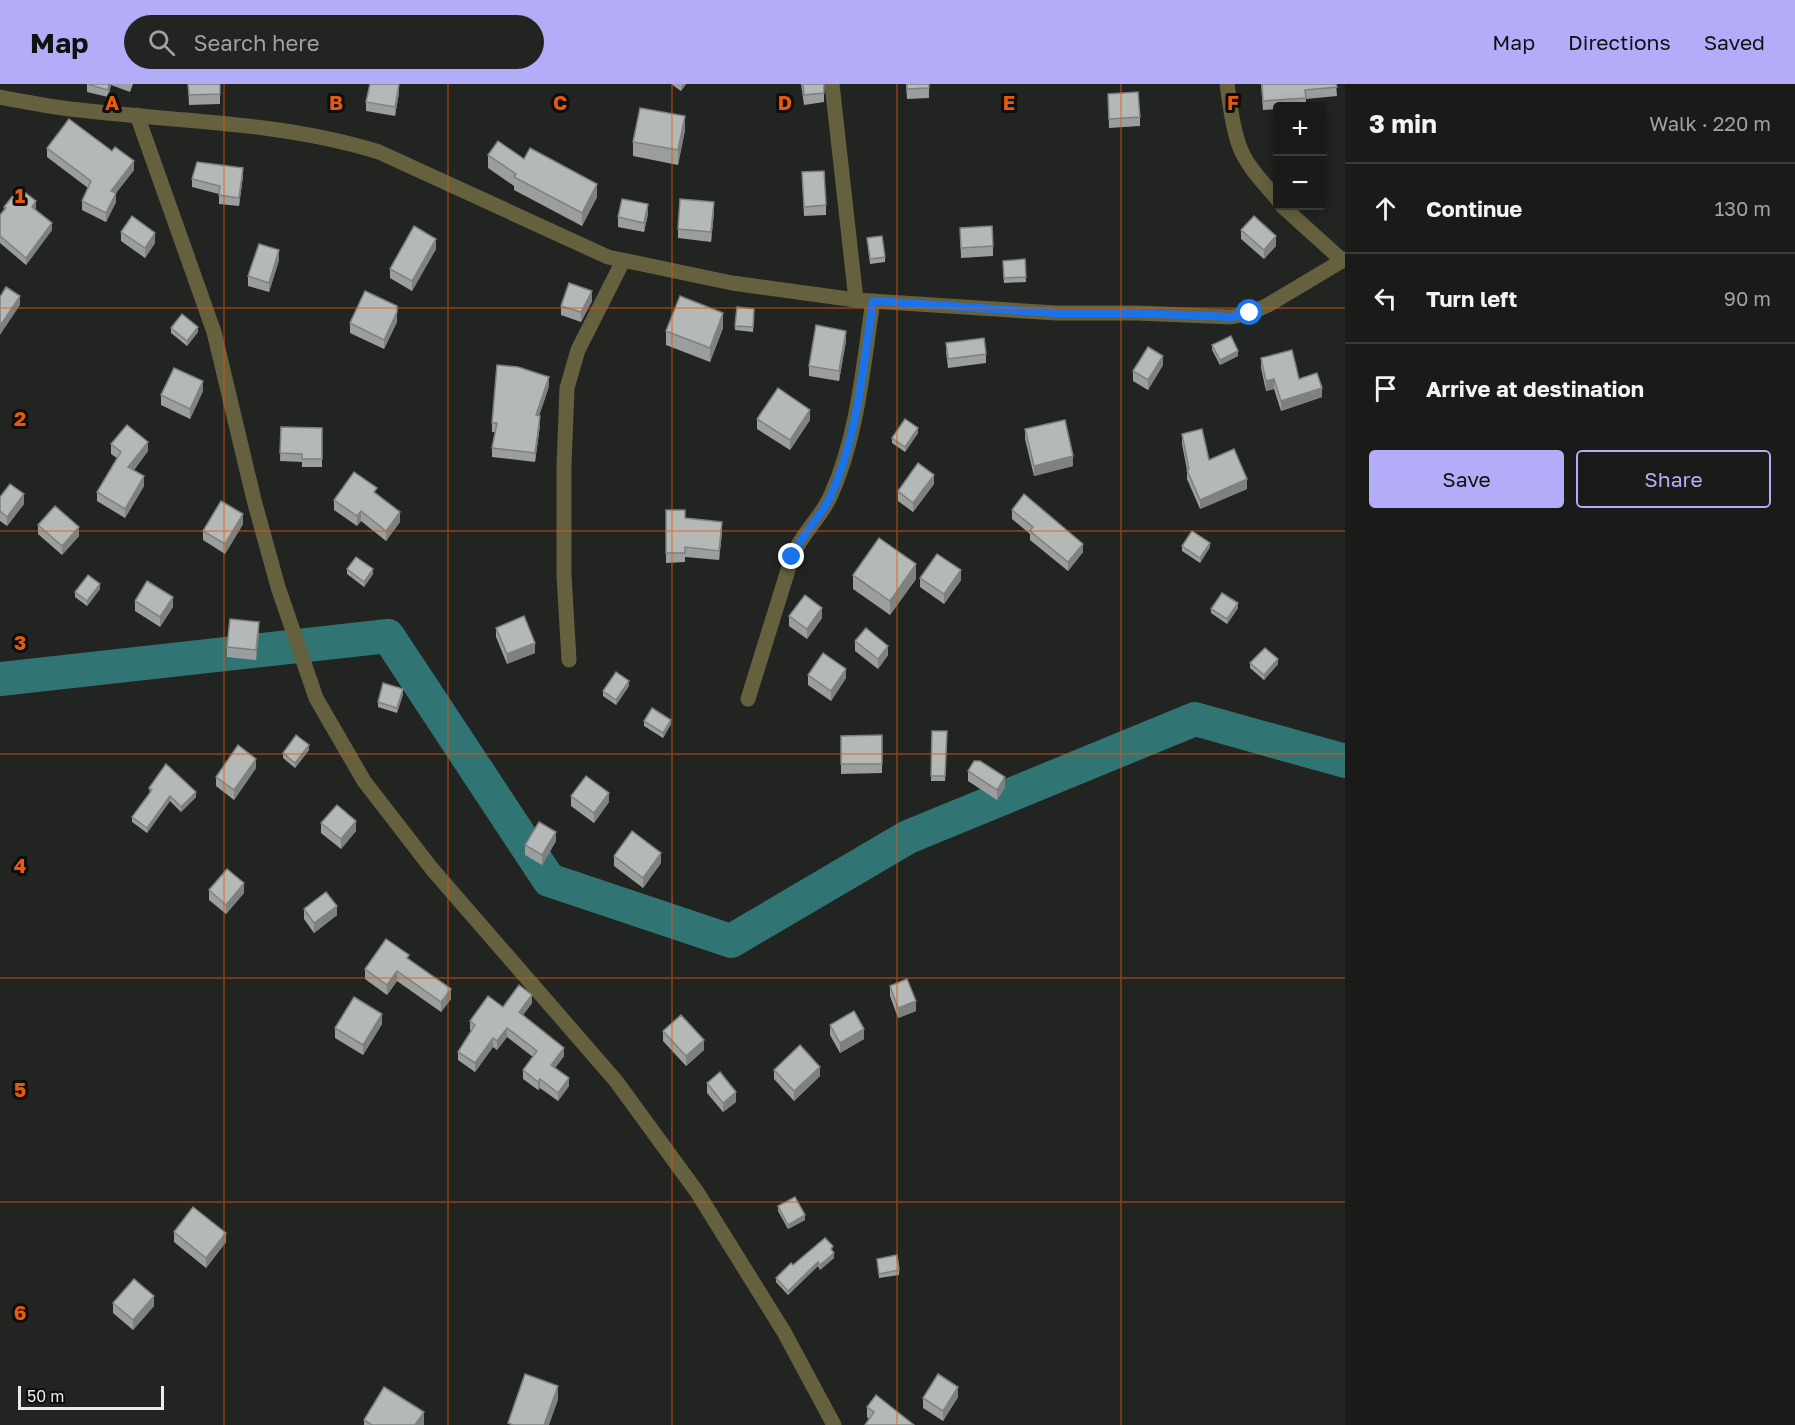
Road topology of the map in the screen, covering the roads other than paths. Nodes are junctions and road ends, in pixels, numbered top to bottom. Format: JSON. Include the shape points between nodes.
{"nodes":[{"id":1,"x":832,"y":84,"type":"edge"},
{"id":2,"x":1227,"y":84,"type":"edge"},
{"id":3,"x":0,"y":97,"type":"edge"},
{"id":4,"x":137,"y":115,"type":"junction"},
{"id":5,"x":1273,"y":194,"type":"edge"},
{"id":6,"x":1287,"y":210,"type":"edge"},
{"id":7,"x":1344,"y":260,"type":"edge"},
{"id":8,"x":623,"y":261,"type":"junction"},
{"id":9,"x":856,"y":300,"type":"junction"},
{"id":10,"x":873,"y":301,"type":"junction"},
{"id":11,"x":569,"y":660,"type":"dead end"},
{"id":12,"x":748,"y":699,"type":"dead end"},
{"id":13,"x":834,"y":1425,"type":"edge"}],
"edges":[{"from":1,"to":9,"type":"street"},
{"from":2,"to":5,"type":"street","via":[[1239,147]]},
{"from":3,"to":4,"type":"street"},
{"from":4,"to":8,"type":"street","via":[[340,140],[379,152],[608,258]]},
{"from":4,"to":13,"type":"street","via":[[214,332],[278,587],[316,698],[364,781],[432,869],[616,1081],[697,1192],[784,1332]]},
{"from":6,"to":7,"type":"street"},
{"from":7,"to":10,"type":"street","via":[[1268,305],[1231,317],[1056,313]]},
{"from":8,"to":9,"type":"street","via":[[732,283]]},
{"from":8,"to":11,"type":"street","via":[[578,350],[567,388],[564,575]]},
{"from":9,"to":10,"type":"street"},
{"from":10,"to":12,"type":"street","via":[[852,430],[843,461],[825,508],[795,550]]}]}
